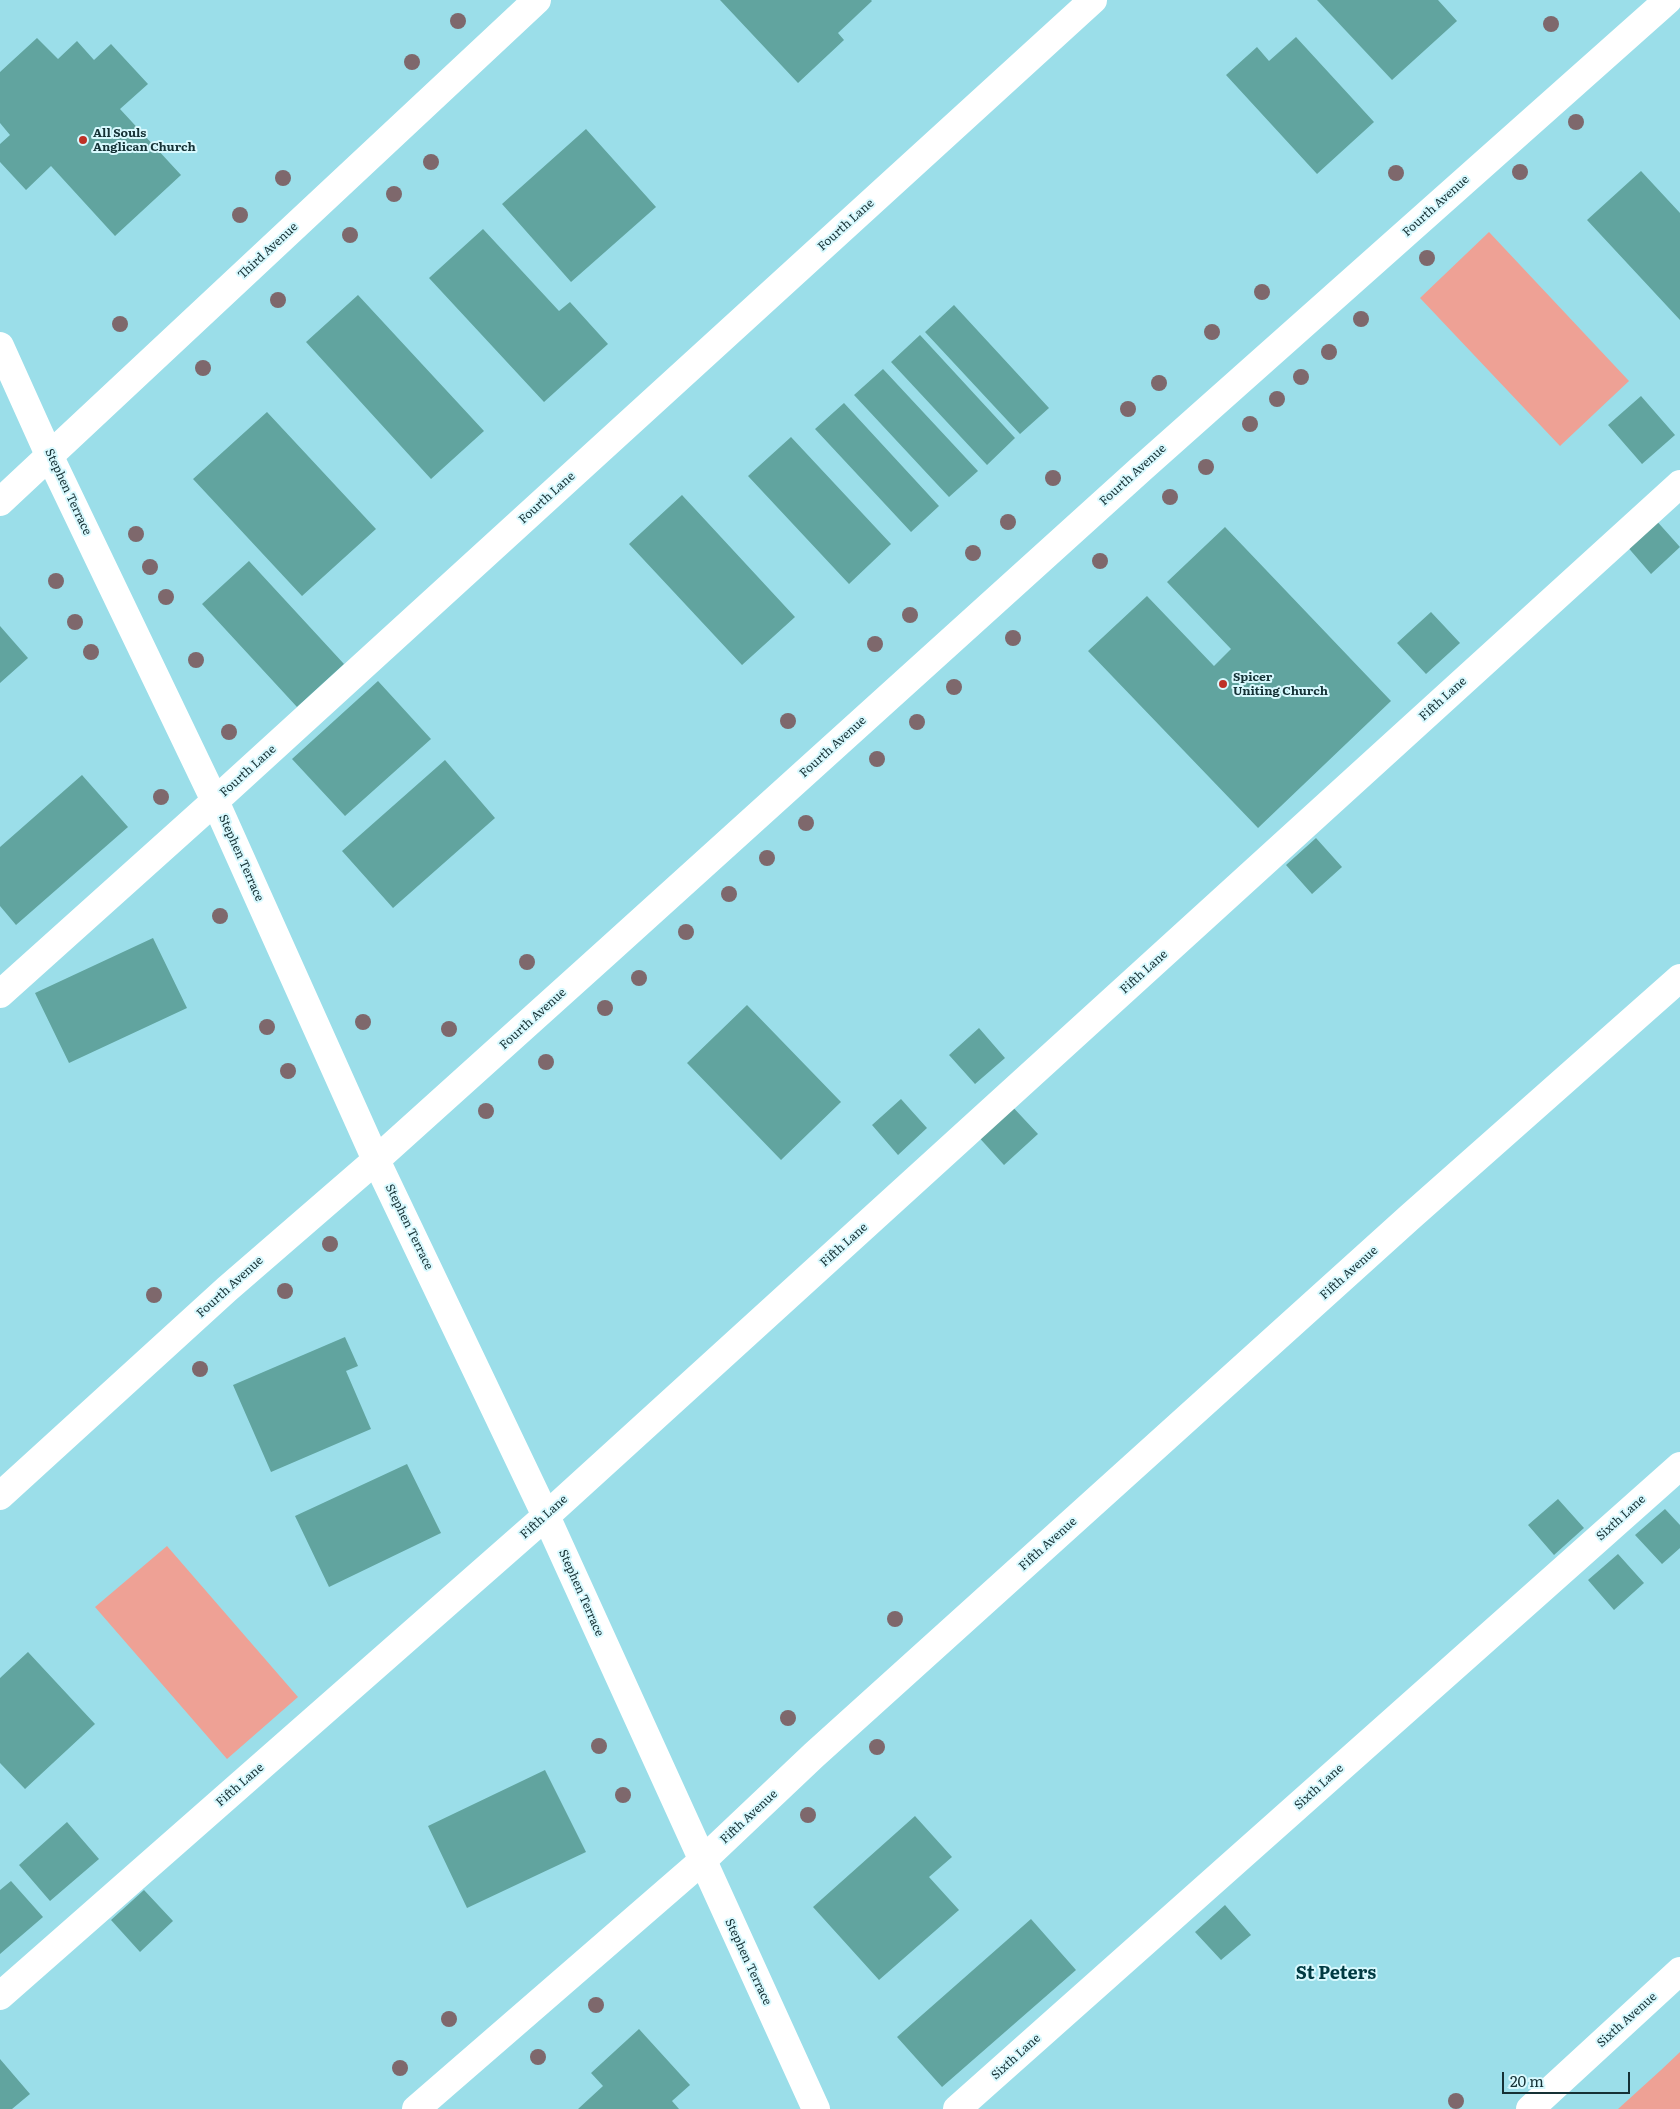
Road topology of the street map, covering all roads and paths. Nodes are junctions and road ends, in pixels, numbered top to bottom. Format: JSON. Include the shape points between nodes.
{"nodes":[{"id":1,"x":537,"y":0,"type":"edge"},
{"id":2,"x":1093,"y":0,"type":"edge"},
{"id":3,"x":1668,"y":0,"type":"edge"},
{"id":4,"x":0,"y":346,"type":"edge"},
{"id":5,"x":50,"y":457,"type":"junction"},
{"id":6,"x":1680,"y":484,"type":"edge"},
{"id":7,"x":0,"y":502,"type":"edge"},
{"id":8,"x":215,"y":801,"type":"junction"},
{"id":9,"x":1680,"y":978,"type":"edge"},
{"id":10,"x":0,"y":994,"type":"edge"},
{"id":11,"x":376,"y":1160,"type":"junction"},
{"id":12,"x":1680,"y":1466,"type":"edge"},
{"id":13,"x":0,"y":1496,"type":"edge"},
{"id":14,"x":546,"y":1516,"type":"junction"},
{"id":15,"x":702,"y":1861,"type":"junction"},
{"id":16,"x":1680,"y":1972,"type":"edge"},
{"id":17,"x":0,"y":1996,"type":"edge"},
{"id":18,"x":416,"y":2109,"type":"edge"},
{"id":19,"x":816,"y":2109,"type":"edge"},
{"id":20,"x":957,"y":2109,"type":"edge"},
{"id":21,"x":1530,"y":2109,"type":"edge"}],
"edges":[{"from":1,"to":5,"type":"street","name":"Third Avenue"},
{"from":2,"to":8,"type":"street","name":"Fourth Lane"},
{"from":3,"to":11,"type":"street","name":"Fourth Avenue","via":[[1149,461]]},
{"from":4,"to":5,"type":"street","name":"Stephen Terrace"},
{"from":5,"to":7,"type":"street","name":"Third Avenue"},
{"from":5,"to":8,"type":"street","name":"Stephen Terrace"},
{"from":6,"to":14,"type":"street","name":"Fifth Lane"},
{"from":8,"to":10,"type":"street","name":"Fourth Lane"},
{"from":8,"to":11,"type":"street","name":"Stephen Terrace"},
{"from":9,"to":15,"type":"street","name":"Fifth Avenue","via":[[850,1722]]},
{"from":11,"to":13,"type":"street","name":"Fourth Avenue","via":[[227,1289]]},
{"from":11,"to":14,"type":"street","name":"Stephen Terrace"},
{"from":12,"to":20,"type":"street","name":"Sixth Lane"},
{"from":14,"to":15,"type":"street","name":"Stephen Terrace"},
{"from":14,"to":17,"type":"street","name":"Fifth Lane"},
{"from":15,"to":18,"type":"street","name":"Fifth Avenue"},
{"from":15,"to":19,"type":"street","name":"Stephen Terrace"},
{"from":16,"to":21,"type":"street","name":"Sixth Avenue"}]}
